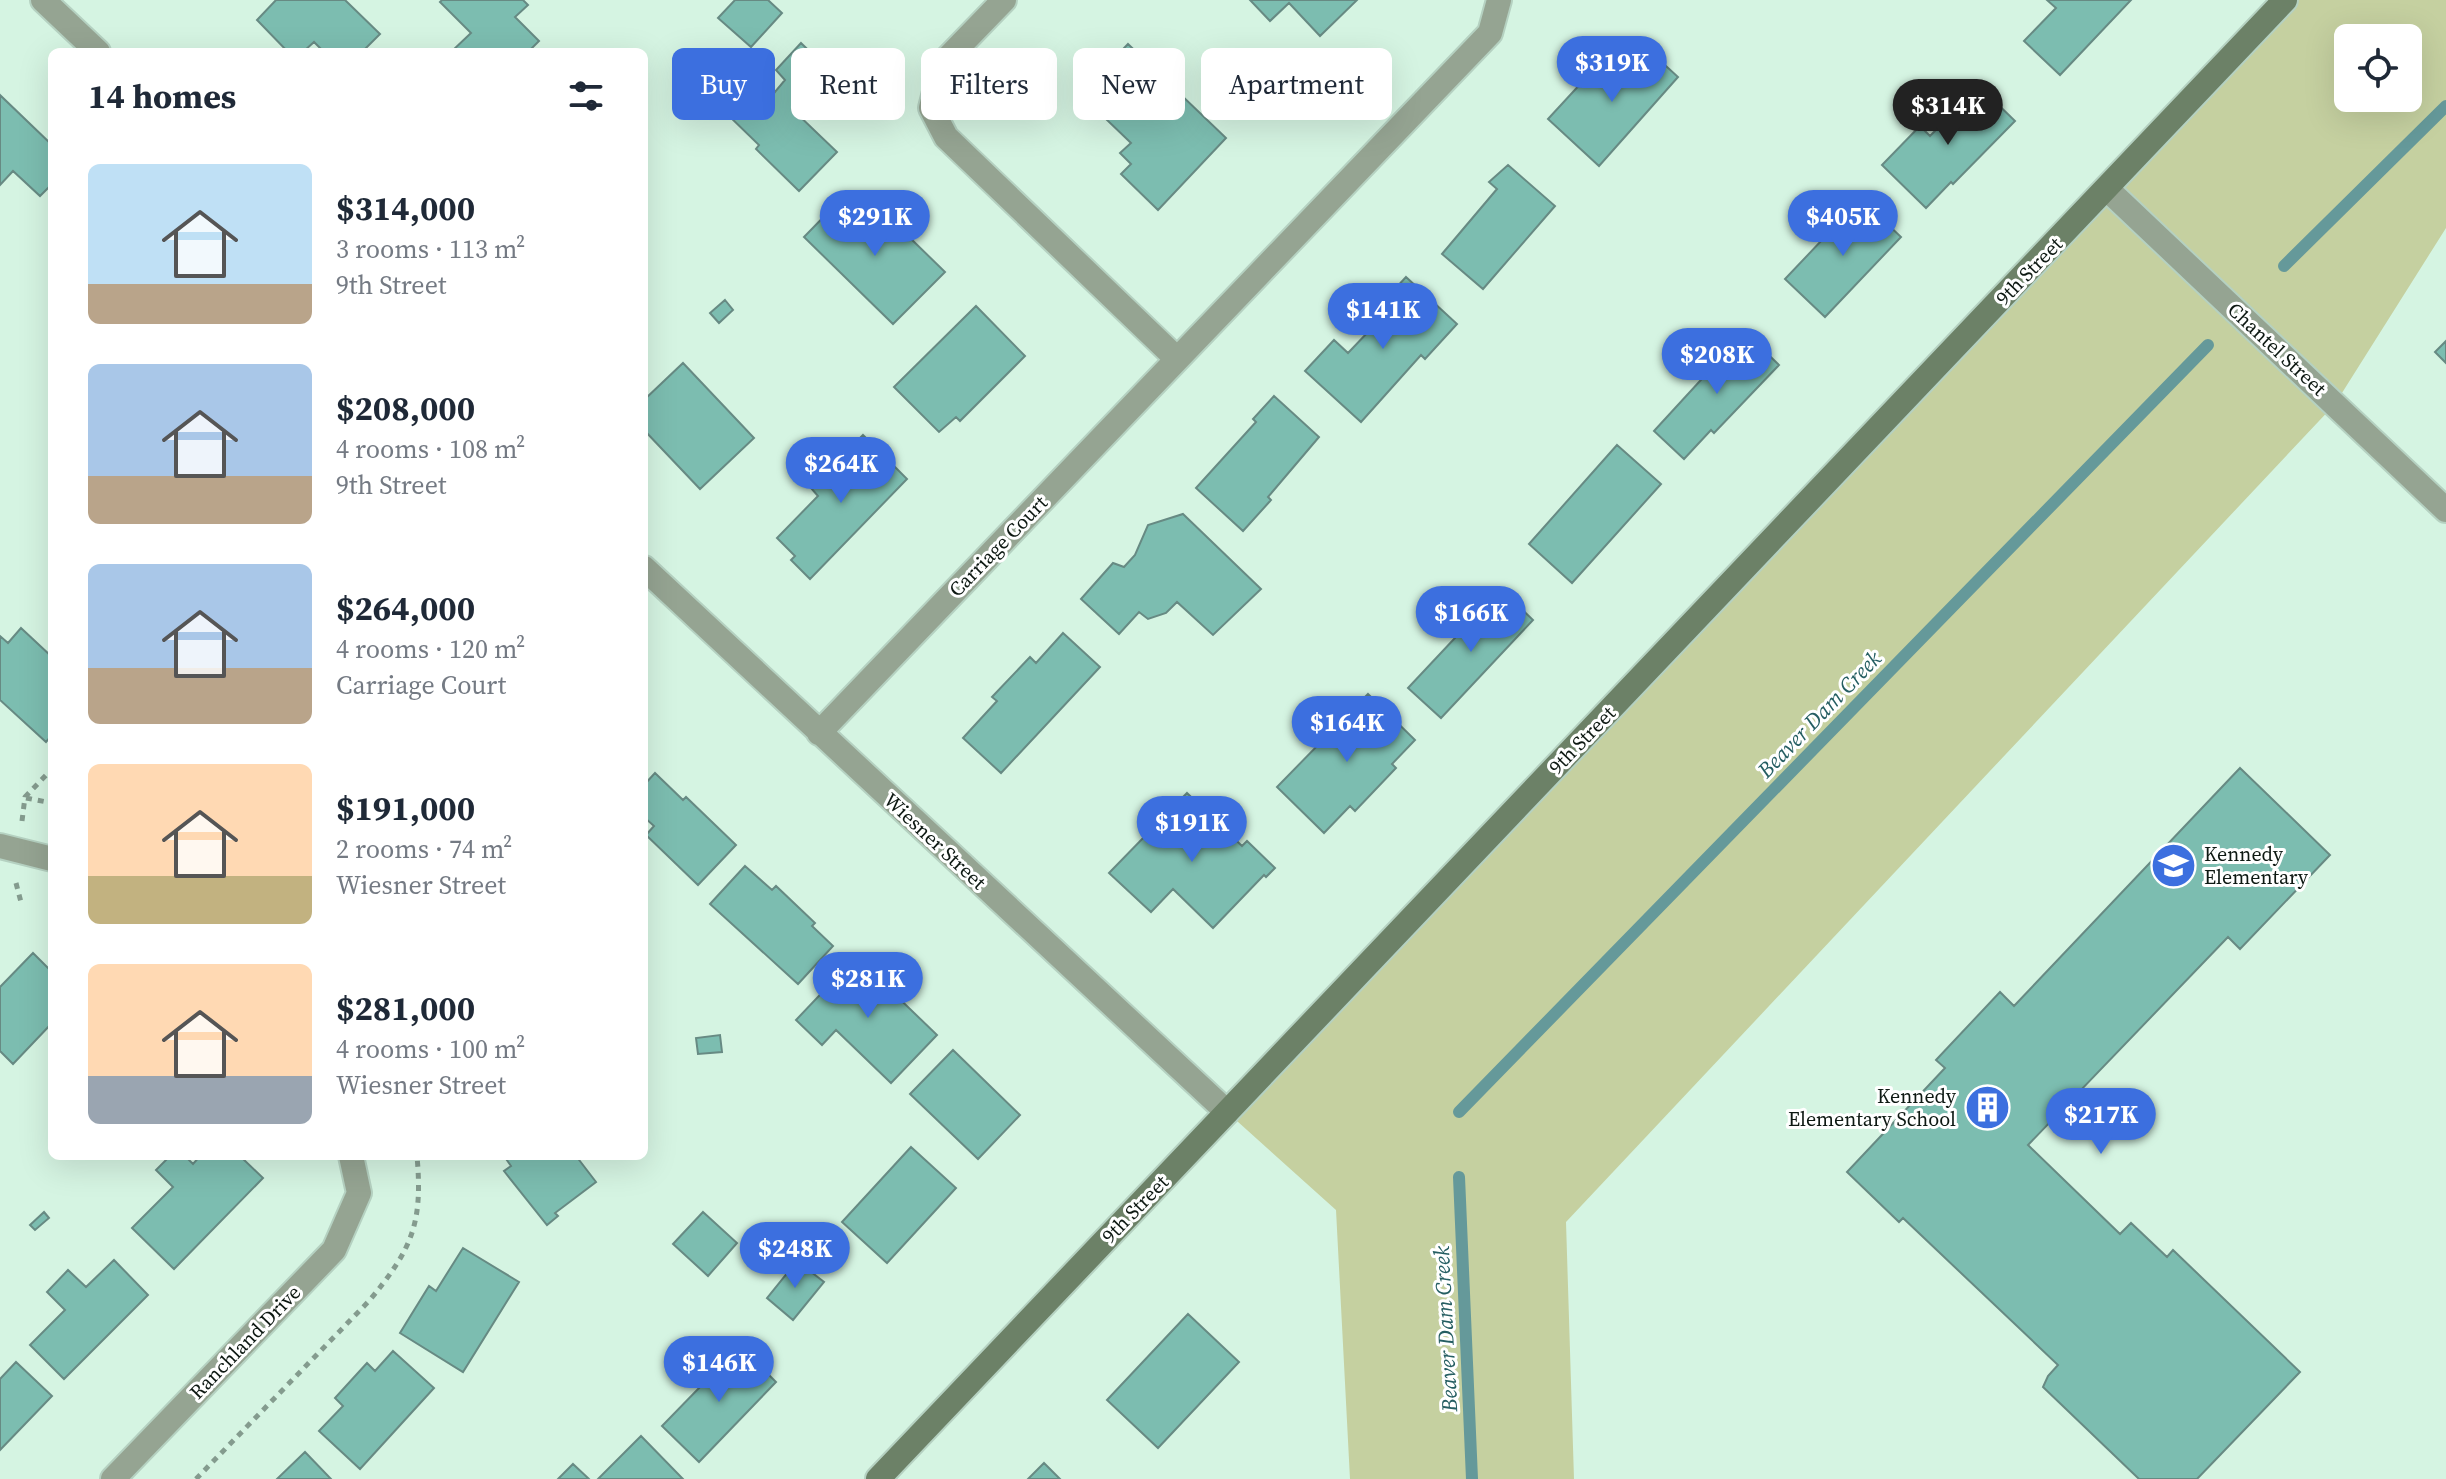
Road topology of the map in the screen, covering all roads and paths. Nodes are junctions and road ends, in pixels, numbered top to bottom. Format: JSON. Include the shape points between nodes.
{"nodes":[{"id":1,"x":43,"y":0,"type":"edge"},
{"id":2,"x":1004,"y":0,"type":"edge"},
{"id":3,"x":1499,"y":0,"type":"edge"},
{"id":4,"x":2285,"y":0,"type":"edge"},
{"id":5,"x":94,"y":48,"type":"edge"},
{"id":6,"x":2107,"y":189,"type":"junction"},
{"id":7,"x":1177,"y":359,"type":"junction"},
{"id":8,"x":2446,"y":510,"type":"edge"},
{"id":9,"x":648,"y":572,"type":"edge"},
{"id":10,"x":819,"y":733,"type":"junction"},
{"id":11,"x":25,"y":797,"type":"dead end"},
{"id":12,"x":48,"y":802,"type":"edge"},
{"id":13,"x":0,"y":846,"type":"edge"},
{"id":14,"x":48,"y":858,"type":"edge"},
{"id":15,"x":1227,"y":1112,"type":"junction"},
{"id":16,"x":352,"y":1160,"type":"edge"},
{"id":17,"x":417,"y":1160,"type":"edge"},
{"id":18,"x":113,"y":1479,"type":"edge"},
{"id":19,"x":196,"y":1479,"type":"edge"},
{"id":20,"x":878,"y":1479,"type":"edge"}],
"edges":[{"from":1,"to":5,"type":"street"},
{"from":2,"to":7,"type":"street","via":[[942,64],[931,108],[946,137]]},
{"from":3,"to":7,"type":"street","name":"Carriage Court","via":[[1490,33]]},
{"from":4,"to":6,"type":"street","name":"9th Street"},
{"from":6,"to":8,"type":"street","name":"Chantel Street"},
{"from":6,"to":15,"type":"street","name":"9th Street"},
{"from":7,"to":10,"type":"street","name":"Carriage Court"},
{"from":9,"to":10,"type":"street","name":"Wiesner Street"},
{"from":10,"to":15,"type":"street","name":"Wiesner Street"},
{"from":11,"to":12,"type":"path"},
{"from":13,"to":14,"type":"street"},
{"from":15,"to":20,"type":"street","name":"9th Street"},
{"from":16,"to":18,"type":"street","name":"Ranchland Drive","via":[[359,1193],[334,1250]]},
{"from":17,"to":19,"type":"path","via":[[415,1228],[393,1272]]}]}
